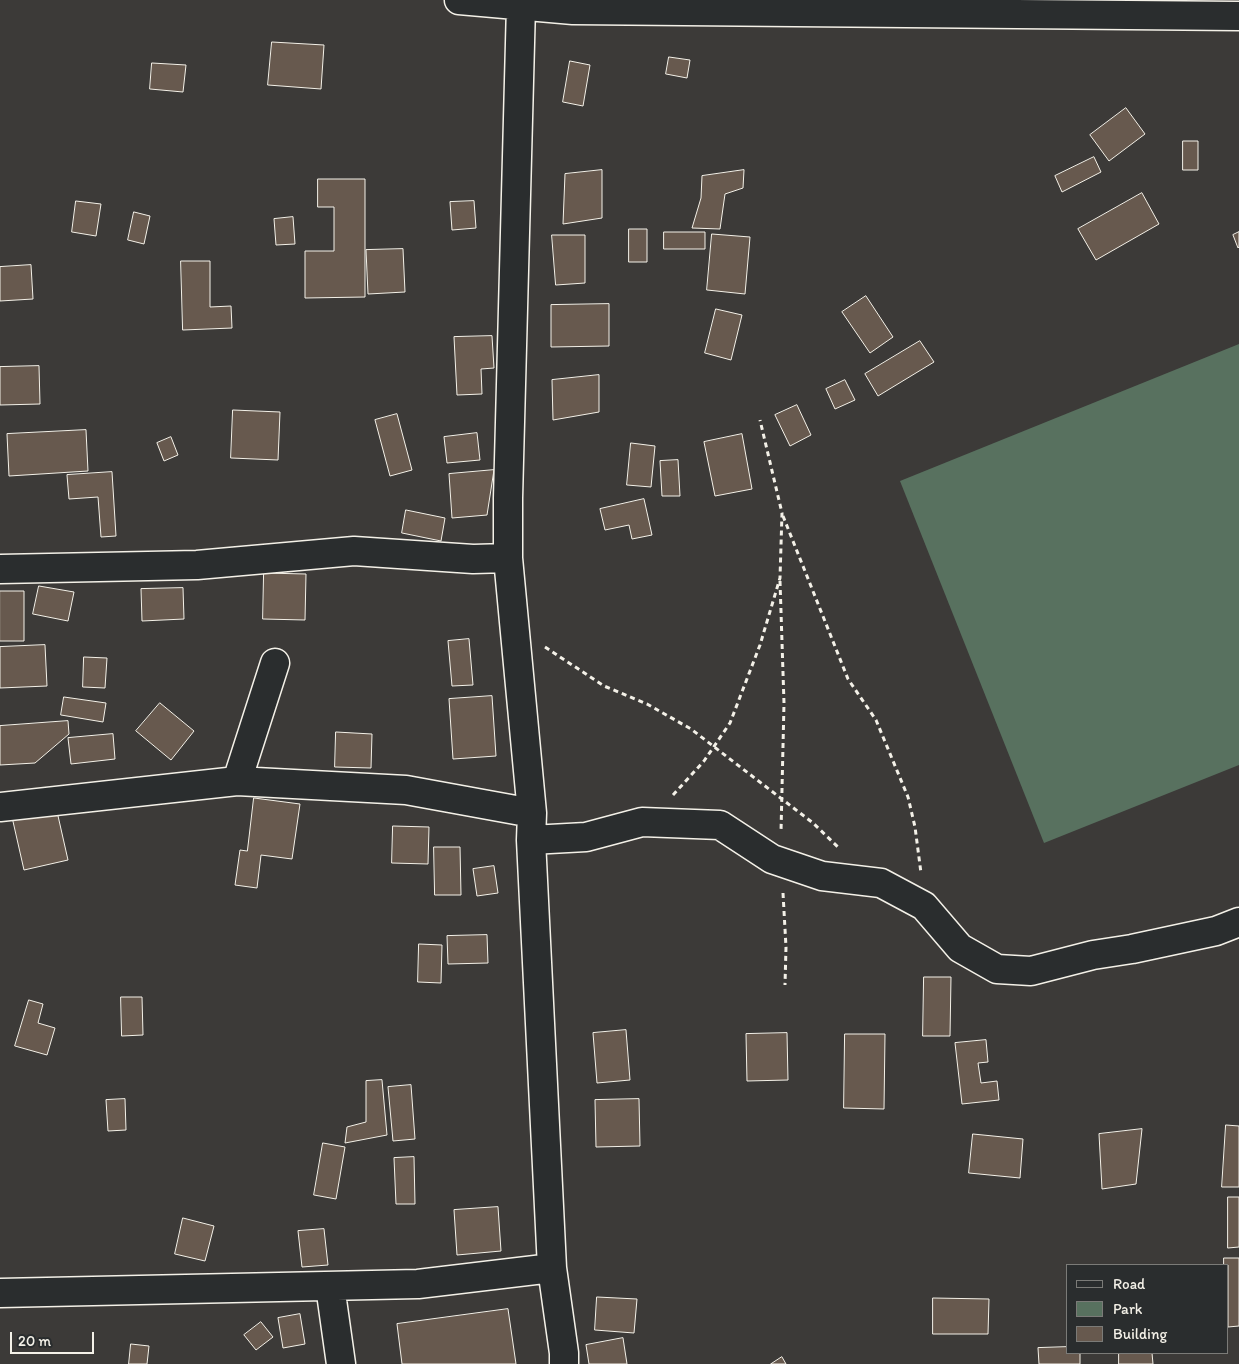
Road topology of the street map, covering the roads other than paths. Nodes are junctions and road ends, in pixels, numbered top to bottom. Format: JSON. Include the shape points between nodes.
{"nodes":[{"id":1,"x":459,"y":0,"type":"edge"},
{"id":2,"x":521,"y":6,"type":"junction"},
{"id":3,"x":1157,"y":8,"type":"edge"},
{"id":4,"x":1239,"y":16,"type":"edge"},
{"id":5,"x":508,"y":558,"type":"junction"},
{"id":6,"x":0,"y":570,"type":"edge"},
{"id":7,"x":275,"y":663,"type":"dead end"},
{"id":8,"x":237,"y":781,"type":"junction"},
{"id":9,"x":0,"y":808,"type":"edge"},
{"id":10,"x":532,"y":814,"type":"junction"},
{"id":11,"x":531,"y":840,"type":"junction"},
{"id":12,"x":1239,"y":922,"type":"edge"},
{"id":13,"x":552,"y":1268,"type":"junction"},
{"id":14,"x":330,"y":1286,"type":"junction"},
{"id":15,"x":0,"y":1293,"type":"edge"},
{"id":16,"x":341,"y":1364,"type":"edge"},
{"id":17,"x":564,"y":1364,"type":"edge"}],
"edges":[{"from":1,"to":2,"type":"street"},
{"from":2,"to":3,"type":"street","via":[[573,10]]},
{"from":2,"to":5,"type":"street"},
{"from":3,"to":4,"type":"street"},
{"from":5,"to":6,"type":"street","via":[[473,559],[354,551],[197,565]]},
{"from":5,"to":10,"type":"street"},
{"from":7,"to":8,"type":"street"},
{"from":8,"to":9,"type":"street"},
{"from":8,"to":10,"type":"street","via":[[406,790]]},
{"from":10,"to":11,"type":"street"},
{"from":11,"to":12,"type":"street","via":[[586,837],[642,822],[720,825],[776,861],[822,876],[881,883],[924,906],[960,948],[997,969],[1031,971],[1093,955],[1216,931]]},
{"from":11,"to":13,"type":"street"},
{"from":13,"to":14,"type":"street","via":[[418,1284]]},
{"from":13,"to":17,"type":"street"},
{"from":14,"to":15,"type":"street"},
{"from":14,"to":16,"type":"street"}]}
